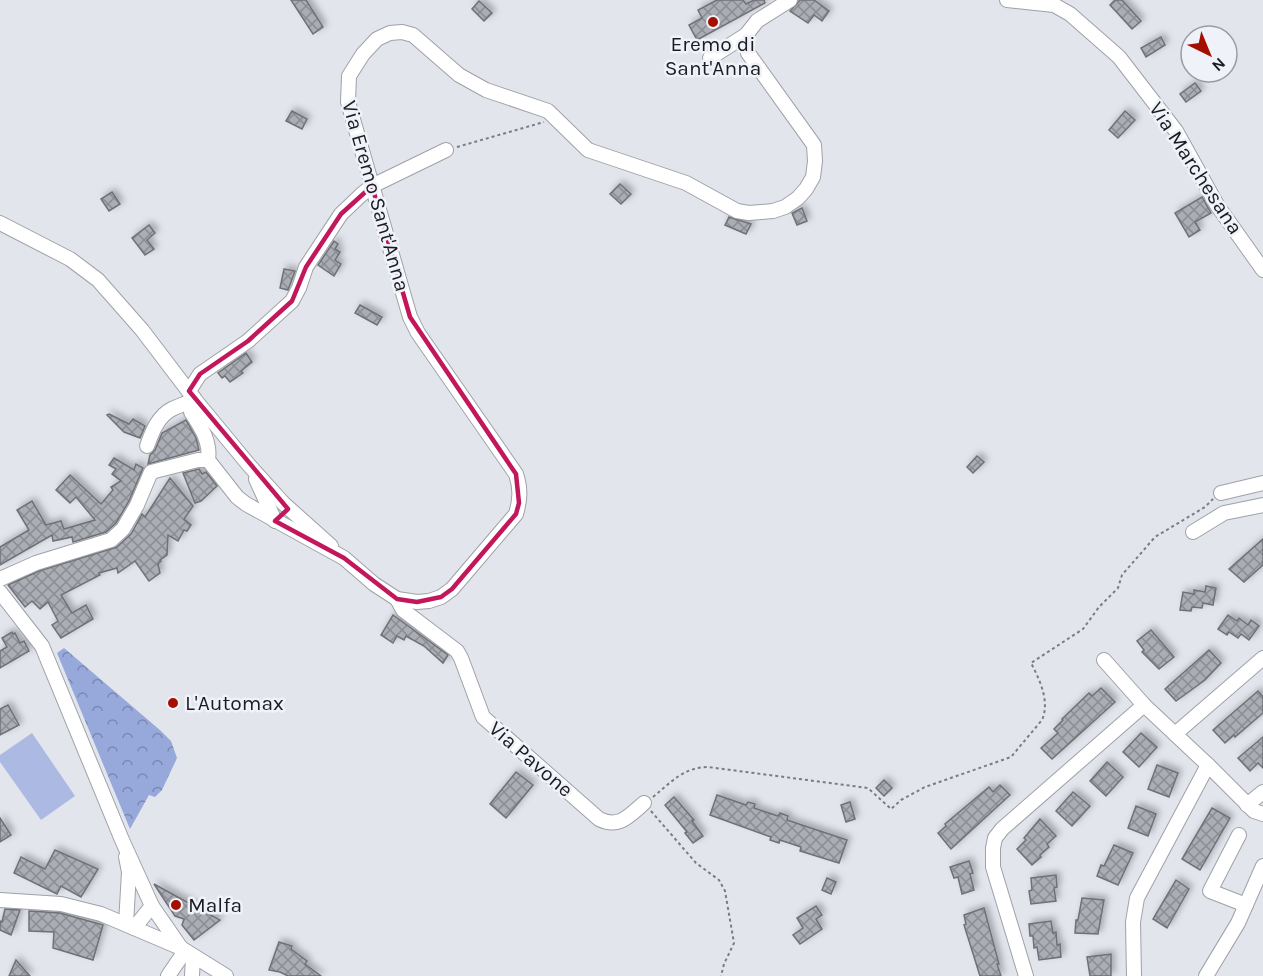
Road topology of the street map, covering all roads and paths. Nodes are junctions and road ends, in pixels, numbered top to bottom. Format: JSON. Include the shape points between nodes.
{"nodes":[{"id":1,"x":790,"y":0,"type":"edge"},
{"id":2,"x":1007,"y":0,"type":"edge"},
{"id":3,"x":746,"y":35,"type":"junction"},
{"id":4,"x":710,"y":58,"type":"dead end"},
{"id":5,"x":556,"y":118,"type":"junction"},
{"id":6,"x":446,"y":150,"type":"joint"},
{"id":7,"x":372,"y":186,"type":"junction"},
{"id":8,"x":0,"y":223,"type":"edge"},
{"id":9,"x":1263,"y":270,"type":"edge"},
{"id":10,"x":191,"y":400,"type":"junction"},
{"id":11,"x":147,"y":446,"type":"dead end"},
{"id":12,"x":208,"y":460,"type":"junction"},
{"id":13,"x":248,"y":464,"type":"junction"},
{"id":14,"x":1263,"y":483,"type":"edge"},
{"id":15,"x":1221,"y":493,"type":"joint"},
{"id":16,"x":284,"y":503,"type":"junction"},
{"id":17,"x":1263,"y":505,"type":"edge"},
{"id":18,"x":275,"y":521,"type":"junction"},
{"id":19,"x":1193,"y":532,"type":"dead end"},
{"id":20,"x":344,"y":558,"type":"junction"},
{"id":21,"x":0,"y":579,"type":"edge"},
{"id":22,"x":0,"y":592,"type":"edge"},
{"id":23,"x":397,"y":599,"type":"junction"},
{"id":24,"x":1263,"y":658,"type":"edge"},
{"id":25,"x":1104,"y":660,"type":"dead end"},
{"id":26,"x":1144,"y":705,"type":"junction"},
{"id":27,"x":1175,"y":734,"type":"junction"},
{"id":28,"x":1208,"y":765,"type":"junction"},
{"id":29,"x":1263,"y":792,"type":"edge"},
{"id":30,"x":644,"y":803,"type":"junction"},
{"id":31,"x":1247,"y":805,"type":"junction"},
{"id":32,"x":1263,"y":814,"type":"edge"},
{"id":33,"x":1239,"y":835,"type":"dead end"},
{"id":34,"x":122,"y":840,"type":"junction"},
{"id":35,"x":1263,"y":866,"type":"edge"},
{"id":36,"x":0,"y":900,"type":"edge"},
{"id":37,"x":1246,"y":905,"type":"junction"},
{"id":38,"x":152,"y":906,"type":"junction"},
{"id":39,"x":130,"y":926,"type":"junction"},
{"id":40,"x":186,"y":951,"type":"junction"},
{"id":41,"x":168,"y":976,"type":"edge"},
{"id":42,"x":192,"y":976,"type":"edge"},
{"id":43,"x":226,"y":976,"type":"edge"},
{"id":44,"x":721,"y":976,"type":"edge"},
{"id":45,"x":1026,"y":976,"type":"edge"},
{"id":46,"x":1134,"y":976,"type":"edge"},
{"id":47,"x":1206,"y":976,"type":"edge"}],
"edges":[{"from":1,"to":3,"type":"street","via":[[757,21]]},
{"from":2,"to":9,"type":"street","name":"Via Marchesana","via":[[1054,5],[1119,57],[1176,131],[1217,204]]},
{"from":3,"to":4,"type":"street"},
{"from":3,"to":5,"type":"street","name":"Via Eremo Sant'Anna","via":[[748,53],[814,145],[813,177],[802,194],[785,207],[737,211],[686,183],[588,150]]},
{"from":5,"to":6,"type":"path"},
{"from":5,"to":7,"type":"street","name":"Via Eremo Sant'Anna","via":[[548,111],[486,90],[459,75],[413,35],[390,33],[377,39],[363,54],[349,76],[347,91]]},
{"from":6,"to":7,"type":"street"},
{"from":7,"to":10,"type":"street","via":[[341,214],[306,267],[292,301],[248,341],[200,374]]},
{"from":7,"to":23,"type":"street","name":"Via Eremo Sant'Anna","via":[[418,333],[516,474],[520,486],[516,514],[452,589],[429,601]]},
{"from":8,"to":10,"type":"street","via":[[70,259],[98,280],[142,330]]},
{"from":10,"to":11,"type":"street","via":[[158,420]]},
{"from":10,"to":12,"type":"street","via":[[210,449]]},
{"from":10,"to":13,"type":"street"},
{"from":12,"to":18,"type":"street","name":"Via Eremo Sant'Anna","via":[[237,497]]},
{"from":12,"to":21,"type":"street","via":[[151,472],[123,529],[111,540],[36,562]]},
{"from":13,"to":16,"type":"street"},
{"from":13,"to":18,"type":"street"},
{"from":14,"to":15,"type":"street"},
{"from":15,"to":30,"type":"path","via":[[1155,537],[1083,629],[1031,663],[1042,684],[1045,713],[1011,757],[925,787],[891,809],[868,788],[708,767],[683,772]]},
{"from":16,"to":18,"type":"street","via":[[283,513]]},
{"from":16,"to":20,"type":"street"},
{"from":17,"to":19,"type":"street","via":[[1224,513]]},
{"from":18,"to":20,"type":"street","name":"Via Eremo Sant'Anna"},
{"from":20,"to":23,"type":"street","name":"Via Eremo Sant'Anna"},
{"from":22,"to":34,"type":"street","via":[[42,646]]},
{"from":23,"to":30,"type":"street","name":"Via Pavone","via":[[403,610],[457,651],[483,717],[599,819],[616,823]]},
{"from":24,"to":27,"type":"street"},
{"from":25,"to":26,"type":"street"},
{"from":26,"to":27,"type":"street"},
{"from":26,"to":45,"type":"street","via":[[996,838],[993,867]]},
{"from":27,"to":28,"type":"street"},
{"from":28,"to":31,"type":"street"},
{"from":28,"to":46,"type":"street","via":[[1137,898],[1133,922]]},
{"from":29,"to":31,"type":"street"},
{"from":30,"to":44,"type":"path","via":[[696,863],[719,880],[725,891],[734,943]]},
{"from":31,"to":32,"type":"street"},
{"from":33,"to":37,"type":"street","via":[[1210,891]]},
{"from":34,"to":38,"type":"street"},
{"from":34,"to":39,"type":"street","via":[[129,872]]},
{"from":35,"to":37,"type":"street"},
{"from":36,"to":39,"type":"street","via":[[61,904]]},
{"from":37,"to":47,"type":"street"},
{"from":38,"to":39,"type":"street"},
{"from":38,"to":40,"type":"street"},
{"from":39,"to":40,"type":"street"},
{"from":40,"to":41,"type":"street"},
{"from":40,"to":42,"type":"street"},
{"from":40,"to":43,"type":"street"}]}
